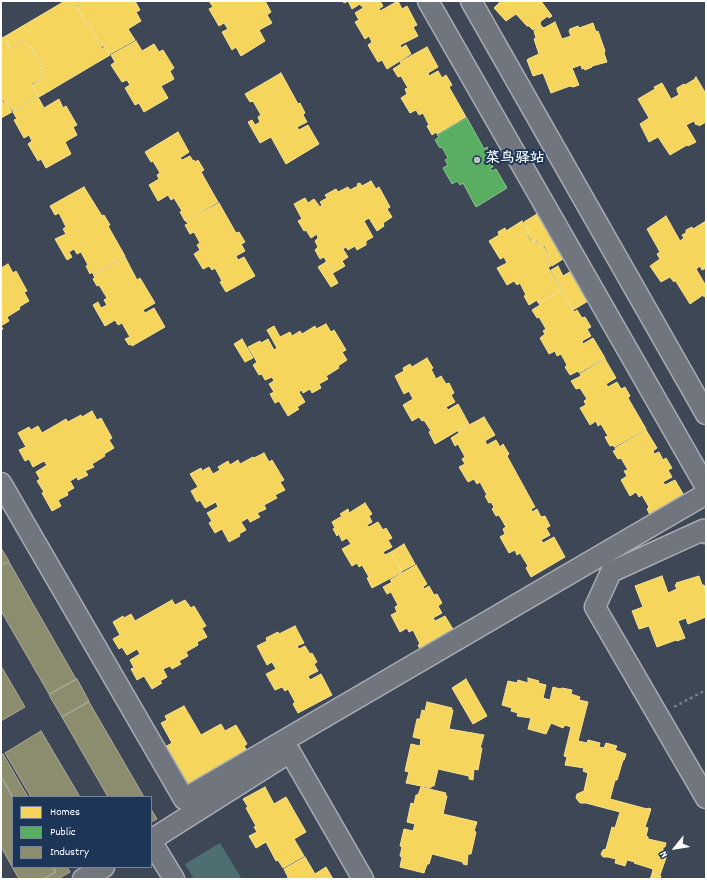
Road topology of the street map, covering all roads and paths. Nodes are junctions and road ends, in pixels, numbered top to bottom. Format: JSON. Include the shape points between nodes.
{"nodes":[{"id":1,"x":428,"y":1,"type":"edge"},
{"id":2,"x":471,"y":1,"type":"edge"},
{"id":3,"x":706,"y":414,"type":"edge"},
{"id":4,"x":1,"y":483,"type":"edge"},
{"id":5,"x":706,"y":487,"type":"edge"},
{"id":6,"x":706,"y":494,"type":"edge"},
{"id":7,"x":705,"y":530,"type":"edge"},
{"id":8,"x":706,"y":690,"type":"edge"},
{"id":9,"x":658,"y":715,"type":"junction"},
{"id":10,"x":706,"y":798,"type":"edge"},
{"id":11,"x":152,"y":839,"type":"edge"},
{"id":12,"x":152,"y":842,"type":"edge"},
{"id":13,"x":102,"y":868,"type":"edge"},
{"id":14,"x":83,"y":879,"type":"edge"},
{"id":15,"x":174,"y":879,"type":"edge"},
{"id":16,"x":363,"y":879,"type":"edge"}],
"edges":[{"from":1,"to":5,"type":"street"},
{"from":2,"to":3,"type":"street"},
{"from":4,"to":6,"type":"street","via":[[184,799]]},
{"from":7,"to":9,"type":"street","via":[[611,572],[595,607]]},
{"from":8,"to":9,"type":"path"},
{"from":9,"to":10,"type":"street"},
{"from":11,"to":16,"type":"street","via":[[290,752]]},
{"from":12,"to":15,"type":"street"},
{"from":13,"to":14,"type":"street"}]}
